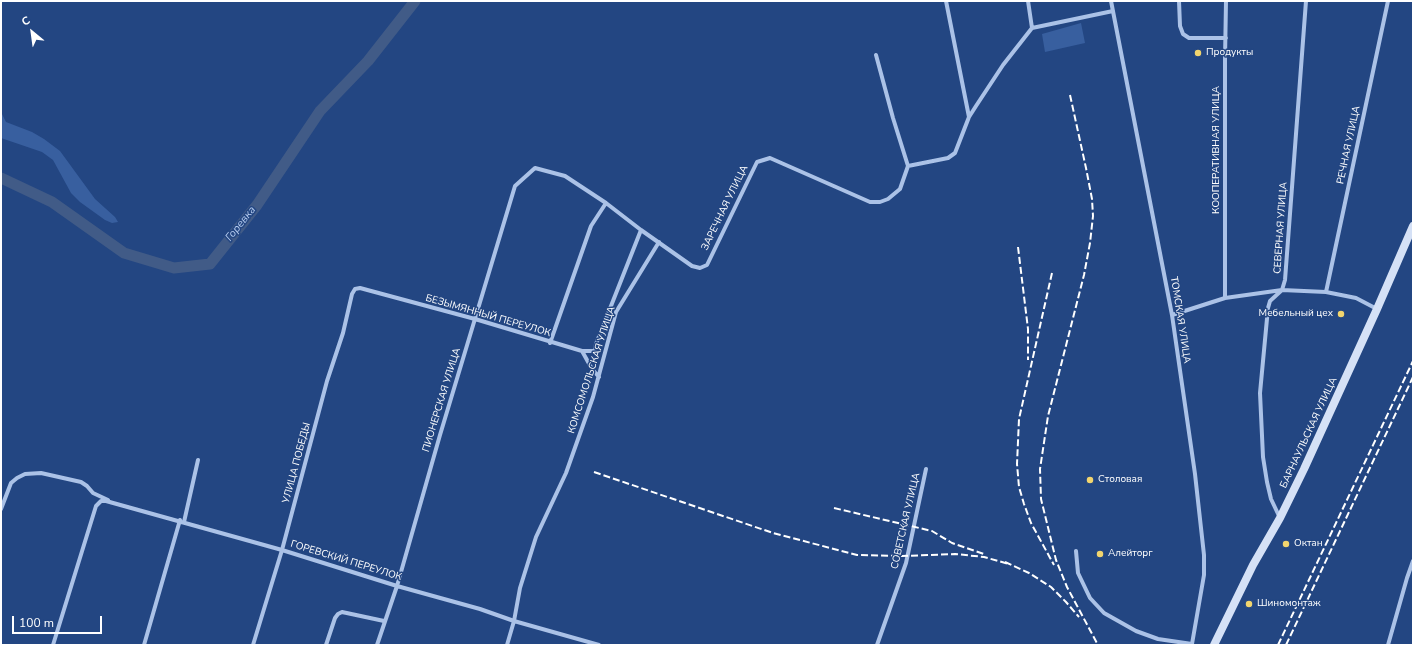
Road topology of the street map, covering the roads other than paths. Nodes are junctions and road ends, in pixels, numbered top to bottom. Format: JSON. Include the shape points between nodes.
{"nodes":[{"id":1,"x":946,"y":1,"type":"edge"},
{"id":2,"x":1028,"y":1,"type":"edge"},
{"id":3,"x":1111,"y":1,"type":"edge"},
{"id":4,"x":1179,"y":1,"type":"edge"},
{"id":5,"x":1226,"y":1,"type":"edge"},
{"id":6,"x":1306,"y":1,"type":"edge"},
{"id":7,"x":1388,"y":1,"type":"edge"},
{"id":8,"x":1113,"y":11,"type":"junction"},
{"id":9,"x":1032,"y":28,"type":"junction"},
{"id":10,"x":1226,"y":38,"type":"junction"},
{"id":11,"x":876,"y":55,"type":"dead end"},
{"id":12,"x":969,"y":117,"type":"junction"},
{"id":13,"x":908,"y":166,"type":"junction"},
{"id":14,"x":535,"y":168,"type":"joint"},
{"id":15,"x":606,"y":203,"type":"junction"},
{"id":16,"x":1413,"y":226,"type":"edge"},
{"id":17,"x":641,"y":230,"type":"junction"},
{"id":18,"x":659,"y":242,"type":"junction"},
{"id":19,"x":360,"y":288,"type":"joint"},
{"id":20,"x":1282,"y":290,"type":"junction"},
{"id":21,"x":1326,"y":292,"type":"junction"},
{"id":22,"x":1225,"y":298,"type":"junction"},
{"id":23,"x":1377,"y":309,"type":"junction"},
{"id":24,"x":1172,"y":315,"type":"junction"},
{"id":25,"x":475,"y":319,"type":"junction"},
{"id":26,"x":550,"y":343,"type":"junction"},
{"id":27,"x":582,"y":351,"type":"junction"},
{"id":28,"x":599,"y":377,"type":"junction"},
{"id":29,"x":198,"y":460,"type":"dead end"},
{"id":30,"x":926,"y":469,"type":"dead end"},
{"id":31,"x":111,"y":501,"type":"junction"},
{"id":32,"x":1,"y":509,"type":"edge"},
{"id":33,"x":1280,"y":518,"type":"junction"},
{"id":34,"x":182,"y":521,"type":"junction"},
{"id":35,"x":282,"y":550,"type":"junction"},
{"id":36,"x":1076,"y":551,"type":"dead end"},
{"id":37,"x":1413,"y":561,"type":"edge"},
{"id":38,"x":397,"y":586,"type":"junction"},
{"id":39,"x":384,"y":621,"type":"junction"},
{"id":40,"x":514,"y":621,"type":"junction"},
{"id":41,"x":588,"y":644,"type":"edge"},
{"id":42,"x":1192,"y":644,"type":"edge"},
{"id":43,"x":52,"y":645,"type":"edge"},
{"id":44,"x":144,"y":645,"type":"edge"},
{"id":45,"x":253,"y":645,"type":"edge"},
{"id":46,"x":326,"y":645,"type":"edge"},
{"id":47,"x":377,"y":645,"type":"edge"},
{"id":48,"x":507,"y":645,"type":"edge"},
{"id":49,"x":599,"y":645,"type":"edge"},
{"id":50,"x":877,"y":645,"type":"edge"},
{"id":51,"x":1214,"y":645,"type":"edge"},
{"id":52,"x":1388,"y":645,"type":"edge"}],
"edges":[{"from":1,"to":12,"type":"street"},
{"from":2,"to":9,"type":"street"},
{"from":3,"to":8,"type":"street","name":"ТОМСКАЯ УЛИЦА"},
{"from":4,"to":10,"type":"street","via":[[1180,26],[1183,34],[1189,38]]},
{"from":5,"to":10,"type":"street","name":"КООПЕРАТИВНАЯ УЛИЦА"},
{"from":6,"to":20,"type":"street","name":"СЕВЕРНАЯ УЛИЦА","via":[[1285,280]]},
{"from":7,"to":21,"type":"street","name":"РЕЧНАЯ УЛИЦА"},
{"from":8,"to":9,"type":"street"},
{"from":8,"to":24,"type":"street","name":"ТОМСКАЯ УЛИЦА"},
{"from":9,"to":12,"type":"street"},
{"from":10,"to":22,"type":"street","name":"КООПЕРАТИВНАЯ УЛИЦА"},
{"from":11,"to":13,"type":"street"},
{"from":12,"to":13,"type":"street","via":[[955,153],[948,158]]},
{"from":13,"to":18,"type":"street","name":"ЗАРЕЧНАЯ УЛИЦА","via":[[900,189],[888,199],[870,202],[770,158],[757,162],[706,265],[700,268],[692,266]]},
{"from":14,"to":15,"type":"street","name":"ЗАРЕЧНАЯ УЛИЦА","via":[[565,176]]},
{"from":14,"to":25,"type":"street","name":"ПИОНЕРСКАЯ УЛИЦА","via":[[515,186]]},
{"from":15,"to":17,"type":"street","name":"ЗАРЕЧНАЯ УЛИЦА"},
{"from":15,"to":26,"type":"street","via":[[591,226]]},
{"from":16,"to":23,"type":"street","name":"БАРНАУЛЬСКАЯ УЛИЦА"},
{"from":17,"to":18,"type":"street","name":"ЗАРЕЧНАЯ УЛИЦА"},
{"from":17,"to":27,"type":"street","via":[[595,351]]},
{"from":18,"to":28,"type":"street","name":"КОМСОМОЛЬСКАЯ УЛИЦА","via":[[616,312]]},
{"from":19,"to":25,"type":"street","name":"БЕЗЫМЯННЫЙ ПЕРЕУЛОК"},
{"from":19,"to":35,"type":"street","name":"УЛИЦА ПОБЕДЫ","via":[[352,294]]},
{"from":20,"to":21,"type":"street"},
{"from":20,"to":22,"type":"street"},
{"from":20,"to":33,"type":"street","via":[[1270,301],[1268,308],[1260,393],[1263,458],[1270,499]]},
{"from":21,"to":23,"type":"street","via":[[1356,298]]},
{"from":22,"to":24,"type":"street"},
{"from":23,"to":33,"type":"street","name":"БАРНАУЛЬСКАЯ УЛИЦА"},
{"from":24,"to":42,"type":"street","name":"ТОМСКАЯ УЛИЦА","via":[[1204,555]]},
{"from":25,"to":26,"type":"street","name":"БЕЗЫМЯННЫЙ ПЕРЕУЛОК"},
{"from":25,"to":38,"type":"street","name":"ПИОНЕРСКАЯ УЛИЦА"},
{"from":26,"to":27,"type":"street","name":"БЕЗЫМЯННЫЙ ПЕРЕУЛОК"},
{"from":27,"to":28,"type":"street"},
{"from":28,"to":40,"type":"street","name":"КОМСОМОЛЬСКАЯ УЛИЦА","via":[[566,473],[536,536],[520,588]]},
{"from":29,"to":34,"type":"street"},
{"from":30,"to":50,"type":"street","name":"СОВЕТСКАЯ УЛИЦА","via":[[906,563]]},
{"from":31,"to":32,"type":"street","name":"ГОРЕВСКИЙ ПЕРЕУЛОК","via":[[93,493],[81,482],[41,473],[25,474],[11,483]]},
{"from":31,"to":34,"type":"street","name":"ГОРЕВСКИЙ ПЕРЕУЛОК"},
{"from":31,"to":43,"type":"street","via":[[101,502],[96,506]]},
{"from":33,"to":51,"type":"street","name":"БАРНАУЛЬСКАЯ УЛИЦА","via":[[1253,565]]},
{"from":34,"to":35,"type":"street","name":"ГОРЕВСКИЙ ПЕРЕУЛОК"},
{"from":34,"to":44,"type":"street"},
{"from":35,"to":38,"type":"street","name":"ГОРЕВСКИЙ ПЕРЕУЛОК"},
{"from":35,"to":45,"type":"street","name":"УЛИЦА ПОБЕДЫ"},
{"from":36,"to":42,"type":"street","via":[[1078,573],[1090,598],[1104,613],[1136,631],[1158,639]]},
{"from":37,"to":52,"type":"street"},
{"from":38,"to":39,"type":"street","name":"ПИОНЕРСКАЯ УЛИЦА"},
{"from":38,"to":40,"type":"street","name":"ГОРЕВСКИЙ ПЕРЕУЛОК"},
{"from":39,"to":46,"type":"street","via":[[342,612],[335,618]]},
{"from":39,"to":47,"type":"street","name":"ПИОНЕРСКАЯ УЛИЦА"},
{"from":40,"to":41,"type":"street","name":"ГОРЕВСКИЙ ПЕРЕУЛОК"},
{"from":40,"to":48,"type":"street","name":"КОМСОМОЛЬСКАЯ УЛИЦА"},
{"from":41,"to":49,"type":"street","name":"ГОРЕВСКИЙ ПЕРЕУЛОК"}]}
